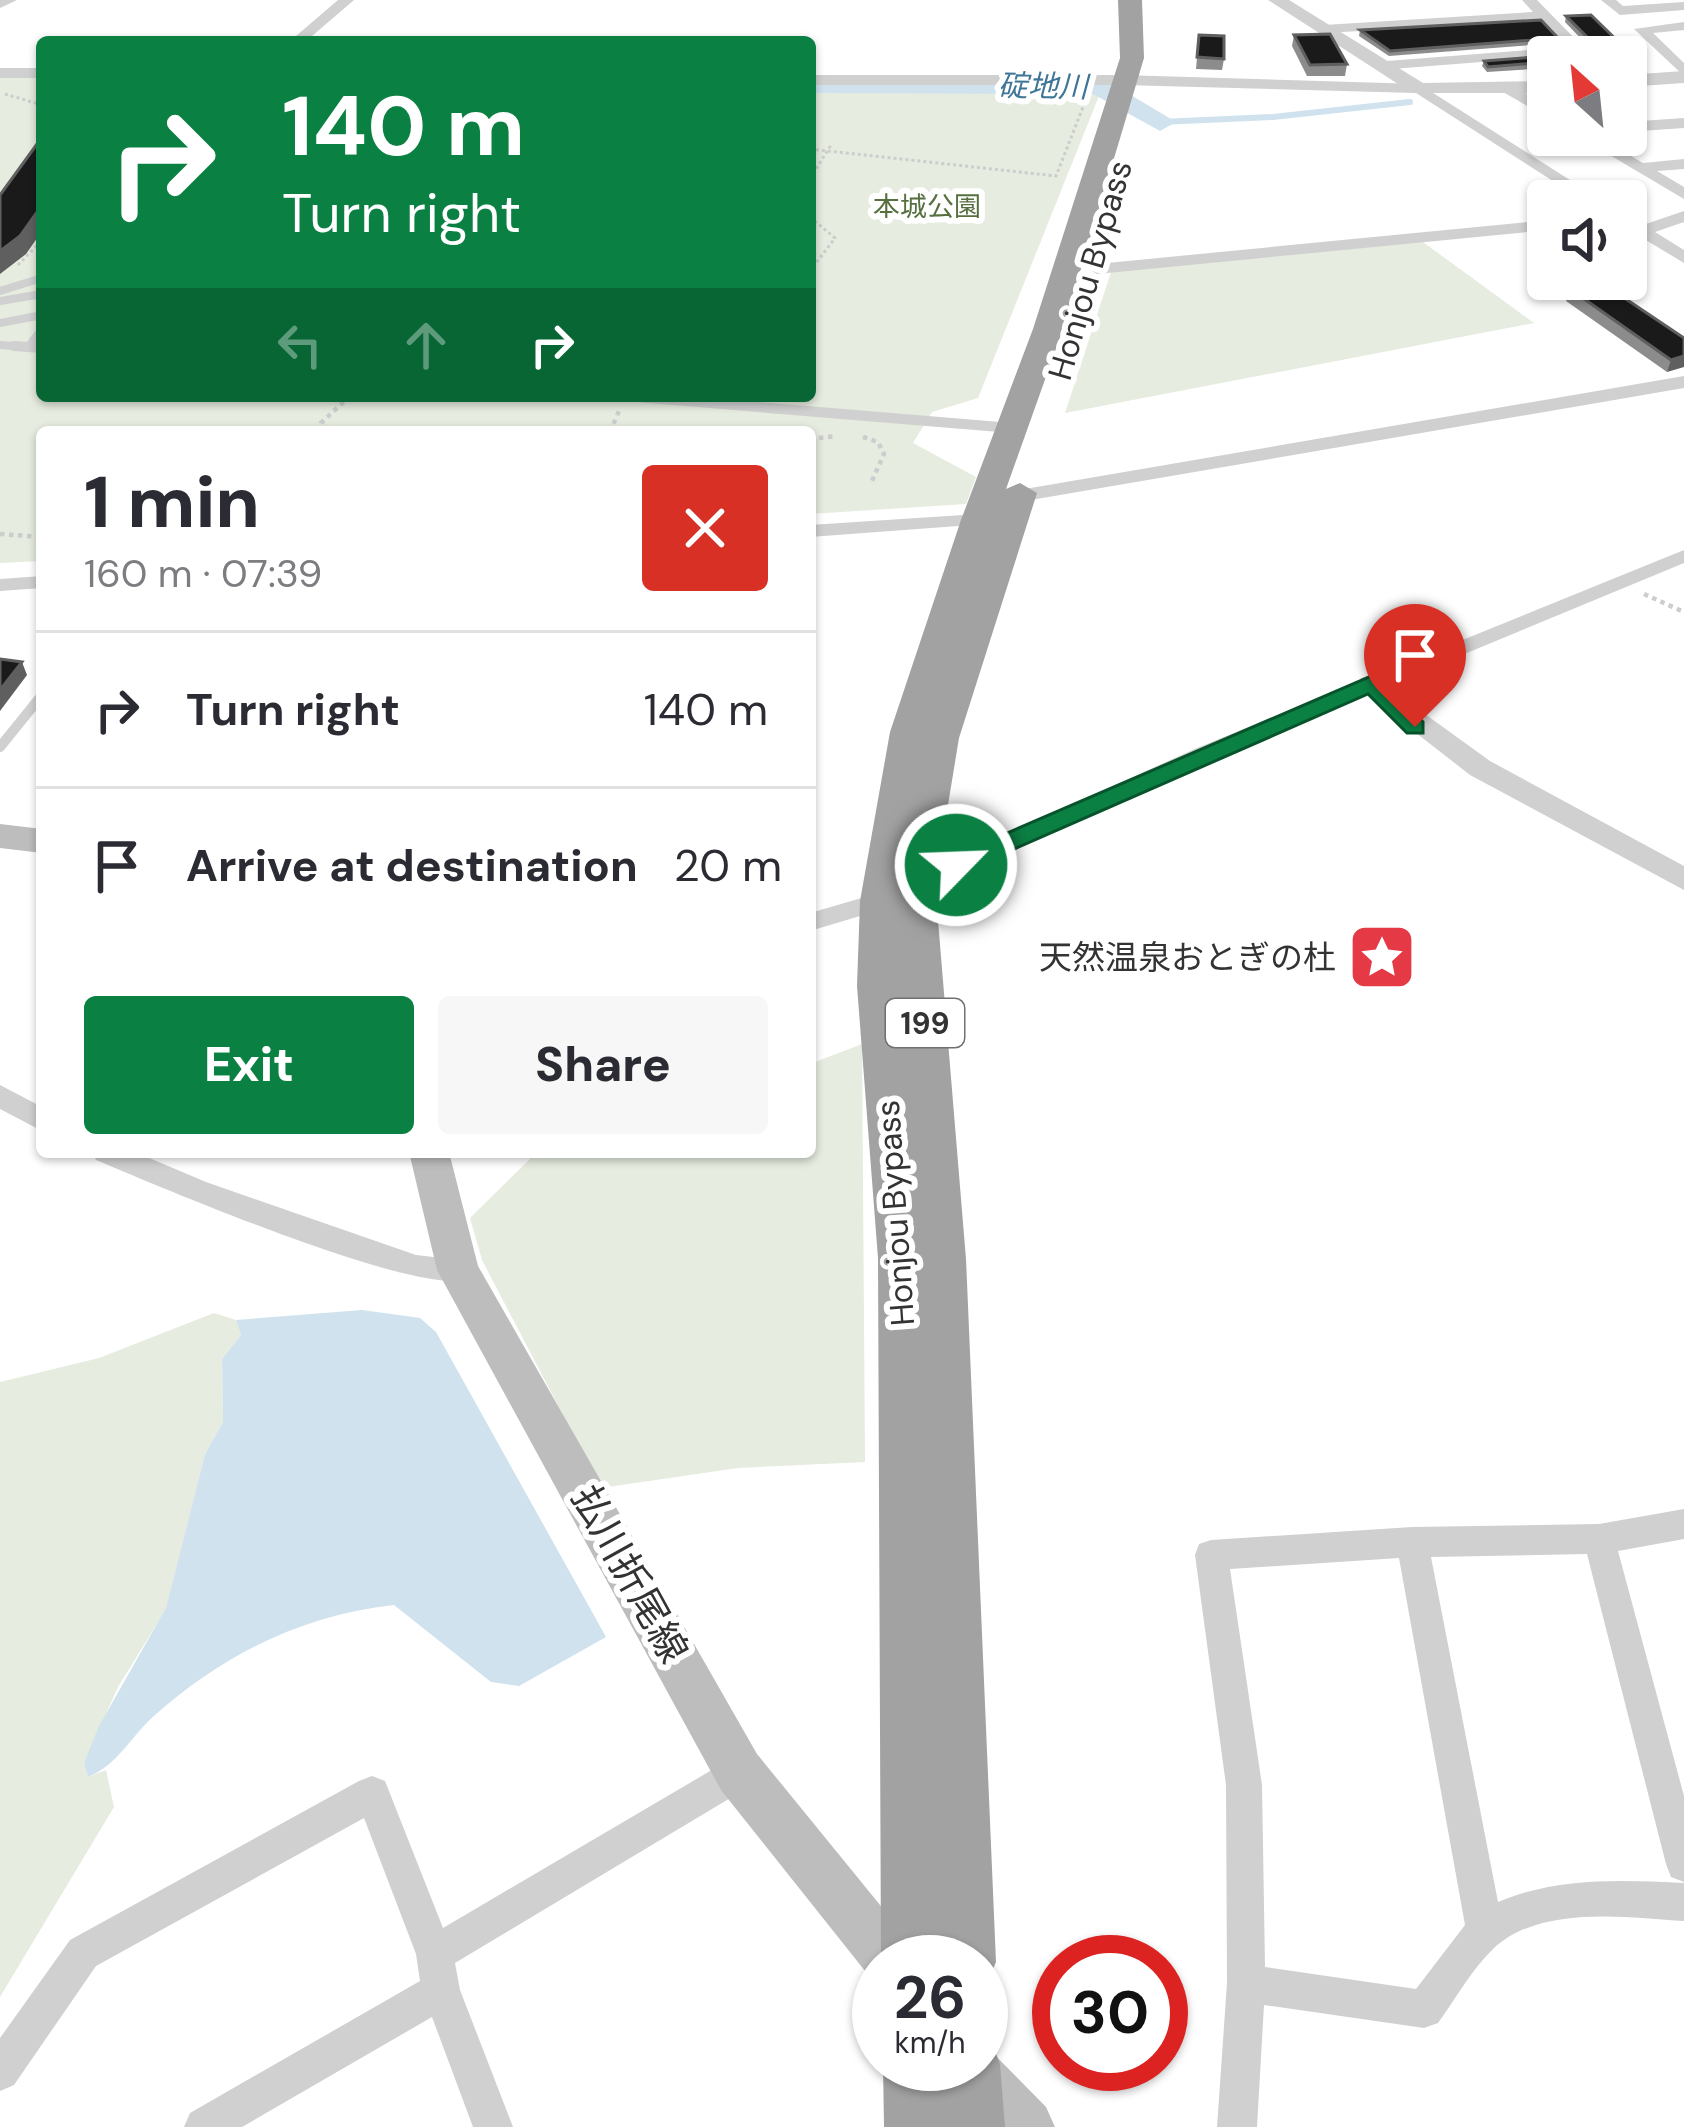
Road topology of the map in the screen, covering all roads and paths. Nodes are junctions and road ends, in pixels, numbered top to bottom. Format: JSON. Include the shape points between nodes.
{"nodes":[{"id":1,"x":10,"y":0,"type":"edge"},
{"id":2,"x":347,"y":0,"type":"edge"},
{"id":3,"x":1130,"y":0,"type":"edge"},
{"id":4,"x":1149,"y":0,"type":"edge"},
{"id":5,"x":1277,"y":0,"type":"edge"},
{"id":6,"x":1528,"y":0,"type":"edge"},
{"id":7,"x":1608,"y":0,"type":"edge"},
{"id":8,"x":0,"y":4,"type":"edge"},
{"id":9,"x":1684,"y":6,"type":"edge"},
{"id":10,"x":1544,"y":16,"type":"junction"},
{"id":11,"x":1684,"y":26,"type":"edge"},
{"id":12,"x":1324,"y":29,"type":"junction"},
{"id":13,"x":303,"y":36,"type":"edge"},
{"id":14,"x":1379,"y":65,"type":"junction"},
{"id":15,"x":0,"y":73,"type":"edge"},
{"id":16,"x":36,"y":74,"type":"edge"},
{"id":17,"x":1684,"y":74,"type":"edge"},
{"id":18,"x":1647,"y":78,"type":"edge"},
{"id":19,"x":816,"y":80,"type":"edge"},
{"id":20,"x":1527,"y":88,"type":"edge"},
{"id":21,"x":1419,"y":89,"type":"junction"},
{"id":22,"x":1508,"y":89,"type":"junction"},
{"id":23,"x":3,"y":94,"type":"dead end"},
{"id":24,"x":1123,"y":98,"type":"junction"},
{"id":25,"x":1527,"y":100,"type":"edge"},
{"id":26,"x":36,"y":103,"type":"edge"},
{"id":27,"x":1684,"y":123,"type":"edge"},
{"id":28,"x":1647,"y":126,"type":"edge"},
{"id":29,"x":829,"y":148,"type":"junction"},
{"id":30,"x":816,"y":149,"type":"edge"},
{"id":31,"x":1619,"y":156,"type":"edge"},
{"id":32,"x":1684,"y":164,"type":"edge"},
{"id":33,"x":1638,"y":167,"type":"junction"},
{"id":34,"x":816,"y":169,"type":"edge"},
{"id":35,"x":1562,"y":180,"type":"edge"},
{"id":36,"x":1684,"y":194,"type":"edge"},
{"id":37,"x":1684,"y":216,"type":"edge"},
{"id":38,"x":1647,"y":223,"type":"edge"},
{"id":39,"x":816,"y":224,"type":"edge"},
{"id":40,"x":1527,"y":227,"type":"edge"},
{"id":41,"x":1647,"y":234,"type":"edge"},
{"id":42,"x":36,"y":247,"type":"edge"},
{"id":43,"x":818,"y":257,"type":"joint"},
{"id":44,"x":1684,"y":258,"type":"edge"},
{"id":45,"x":816,"y":260,"type":"edge"},
{"id":46,"x":20,"y":265,"type":"dead end"},
{"id":47,"x":1097,"y":268,"type":"junction"},
{"id":48,"x":36,"y":280,"type":"edge"},
{"id":49,"x":0,"y":291,"type":"edge"},
{"id":50,"x":36,"y":295,"type":"edge"},
{"id":51,"x":0,"y":301,"type":"edge"},
{"id":52,"x":36,"y":316,"type":"edge"},
{"id":53,"x":0,"y":323,"type":"edge"},
{"id":54,"x":36,"y":336,"type":"edge"},
{"id":55,"x":0,"y":344,"type":"edge"},
{"id":56,"x":28,"y":346,"type":"junction"},
{"id":57,"x":36,"y":347,"type":"edge"},
{"id":58,"x":1684,"y":382,"type":"edge"},
{"id":59,"x":345,"y":402,"type":"edge"},
{"id":60,"x":697,"y":402,"type":"edge"},
{"id":61,"x":323,"y":426,"type":"edge"},
{"id":62,"x":1012,"y":428,"type":"junction"},
{"id":63,"x":854,"y":433,"type":"dead end"},
{"id":64,"x":871,"y":483,"type":"dead end"},
{"id":65,"x":1019,"y":496,"type":"junction"},
{"id":66,"x":978,"y":520,"type":"junction"},
{"id":67,"x":816,"y":531,"type":"edge"},
{"id":68,"x":0,"y":535,"type":"edge"},
{"id":69,"x":36,"y":537,"type":"edge"},
{"id":70,"x":1684,"y":556,"type":"edge"},
{"id":71,"x":1616,"y":581,"type":"junction"},
{"id":72,"x":36,"y":583,"type":"edge"},
{"id":73,"x":0,"y":585,"type":"edge"},
{"id":74,"x":1684,"y":612,"type":"edge"},
{"id":75,"x":1371,"y":684,"type":"junction"},
{"id":76,"x":36,"y":702,"type":"edge"},
{"id":77,"x":0,"y":746,"type":"edge"},
{"id":78,"x":0,"y":836,"type":"edge"},
{"id":79,"x":36,"y":841,"type":"edge"},
{"id":80,"x":1684,"y":879,"type":"edge"},
{"id":81,"x":897,"y":893,"type":"junction"},
{"id":82,"x":816,"y":920,"type":"edge"},
{"id":83,"x":0,"y":1096,"type":"edge"},
{"id":84,"x":36,"y":1117,"type":"edge"},
{"id":85,"x":120,"y":1158,"type":"edge"},
{"id":86,"x":430,"y":1158,"type":"edge"},
{"id":87,"x":458,"y":1270,"type":"junction"},
{"id":88,"x":1684,"y":1523,"type":"edge"},
{"id":89,"x":1599,"y":1539,"type":"junction"},
{"id":90,"x":1412,"y":1542,"type":"junction"},
{"id":91,"x":739,"y":1772,"type":"junction"},
{"id":92,"x":1684,"y":1864,"type":"edge"},
{"id":93,"x":1684,"y":1902,"type":"edge"},
{"id":94,"x":1485,"y":1931,"type":"junction"},
{"id":95,"x":870,"y":1935,"type":"edge"},
{"id":96,"x":912,"y":1935,"type":"edge"},
{"id":97,"x":964,"y":1935,"type":"edge"},
{"id":98,"x":438,"y":1972,"type":"junction"},
{"id":99,"x":1246,"y":1983,"type":"junction"},
{"id":100,"x":0,"y":2071,"type":"edge"},
{"id":101,"x":916,"y":2091,"type":"edge"},
{"id":102,"x":970,"y":2091,"type":"edge"},
{"id":103,"x":993,"y":2091,"type":"edge"},
{"id":104,"x":204,"y":2127,"type":"edge"},
{"id":105,"x":493,"y":2127,"type":"edge"},
{"id":106,"x":917,"y":2127,"type":"edge"},
{"id":107,"x":972,"y":2127,"type":"edge"},
{"id":108,"x":1026,"y":2127,"type":"edge"},
{"id":109,"x":1238,"y":2127,"type":"edge"}],
"edges":[{"from":1,"to":8,"type":"street"},
{"from":2,"to":13,"type":"street"},
{"from":3,"to":24,"type":"highway","name":"Honjou Bypass","number":"199","via":[[1132,58]]},
{"from":4,"to":24,"type":"highway","name":"Honjou Bypass","number":"199","via":[[1153,59]]},
{"from":5,"to":12,"type":"street"},
{"from":6,"to":10,"type":"street"},
{"from":7,"to":9,"type":"street","via":[[1620,11]]},
{"from":10,"to":12,"type":"street","via":[[1388,18]]},
{"from":10,"to":14,"type":"street","via":[[1579,51]]},
{"from":11,"to":17,"type":"street","via":[[1641,29]]},
{"from":12,"to":14,"type":"street"},
{"from":14,"to":21,"type":"street"},
{"from":15,"to":16,"type":"street"},
{"from":17,"to":18,"type":"street"},
{"from":19,"to":24,"type":"street"},
{"from":20,"to":22,"type":"street"},
{"from":21,"to":22,"type":"street"},
{"from":21,"to":24,"type":"street"},
{"from":21,"to":35,"type":"street"},
{"from":22,"to":25,"type":"street"},
{"from":23,"to":26,"type":"path"},
{"from":24,"to":29,"type":"path","via":[[1056,176]]},
{"from":24,"to":47,"type":"highway","name":"Honjou Bypass","number":"199"},
{"from":24,"to":62,"type":"highway","name":"Honjou Bypass","number":"199"},
{"from":27,"to":28,"type":"street"},
{"from":29,"to":30,"type":"path"},
{"from":29,"to":34,"type":"path"},
{"from":31,"to":33,"type":"street"},
{"from":32,"to":33,"type":"street"},
{"from":33,"to":36,"type":"street"},
{"from":37,"to":38,"type":"street"},
{"from":39,"to":43,"type":"path","via":[[835,238]]},
{"from":40,"to":47,"type":"street"},
{"from":41,"to":44,"type":"street"},
{"from":42,"to":46,"type":"path"},
{"from":43,"to":45,"type":"path"},
{"from":47,"to":65,"type":"highway","name":"Honjou Bypass","number":"199"},
{"from":48,"to":49,"type":"lane"},
{"from":50,"to":51,"type":"lane"},
{"from":52,"to":53,"type":"lane"},
{"from":54,"to":56,"type":"lane"},
{"from":55,"to":56,"type":"lane"},
{"from":56,"to":57,"type":"lane"},
{"from":58,"to":65,"type":"street"},
{"from":59,"to":61,"type":"path"},
{"from":60,"to":62,"type":"lane"},
{"from":62,"to":66,"type":"highway","name":"Honjou Bypass","number":"199"},
{"from":63,"to":64,"type":"path","via":[[878,442],[884,454]]},
{"from":65,"to":81,"type":"highway","name":"Honjou Bypass","number":"199"},
{"from":66,"to":67,"type":"street"},
{"from":66,"to":81,"type":"highway","name":"Honjou Bypass","number":"199","via":[[909,732]]},
{"from":68,"to":69,"type":"path"},
{"from":70,"to":71,"type":"street"},
{"from":71,"to":74,"type":"path"},
{"from":71,"to":75,"type":"street"},
{"from":72,"to":73,"type":"street"},
{"from":75,"to":80,"type":"street","via":[[1456,754]]},
{"from":75,"to":81,"type":"street"},
{"from":76,"to":77,"type":"lane"},
{"from":78,"to":79,"type":"main road"},
{"from":81,"to":82,"type":"street"},
{"from":81,"to":96,"type":"highway","name":"Honjou Bypass","number":"199","via":[[879,986],[902,1258]]},
{"from":81,"to":97,"type":"highway","name":"Honjou Bypass","number":"199","via":[[942,1259]]},
{"from":83,"to":84,"type":"street"},
{"from":85,"to":87,"type":"street","via":[[416,1268]]},
{"from":86,"to":87,"type":"main road","name":"払川折尾線"},
{"from":87,"to":91,"type":"main road","name":"払川折尾線"},
{"from":88,"to":89,"type":"street"},
{"from":89,"to":90,"type":"street"},
{"from":89,"to":92,"type":"street"},
{"from":90,"to":94,"type":"street"},
{"from":90,"to":99,"type":"street","via":[[1211,1555],[1244,1785]]},
{"from":91,"to":95,"type":"main road","name":"払川折尾線"},
{"from":91,"to":98,"type":"street"},
{"from":93,"to":94,"type":"street","via":[[1597,1897],[1520,1913]]},
{"from":94,"to":99,"type":"street","via":[[1424,2009]]},
{"from":98,"to":100,"type":"street","via":[[371,1794],[83,1953]]},
{"from":98,"to":104,"type":"street"},
{"from":98,"to":105,"type":"street"},
{"from":99,"to":109,"type":"street"},
{"from":101,"to":106,"type":"highway"},
{"from":102,"to":107,"type":"highway"},
{"from":103,"to":108,"type":"main road"}]}
